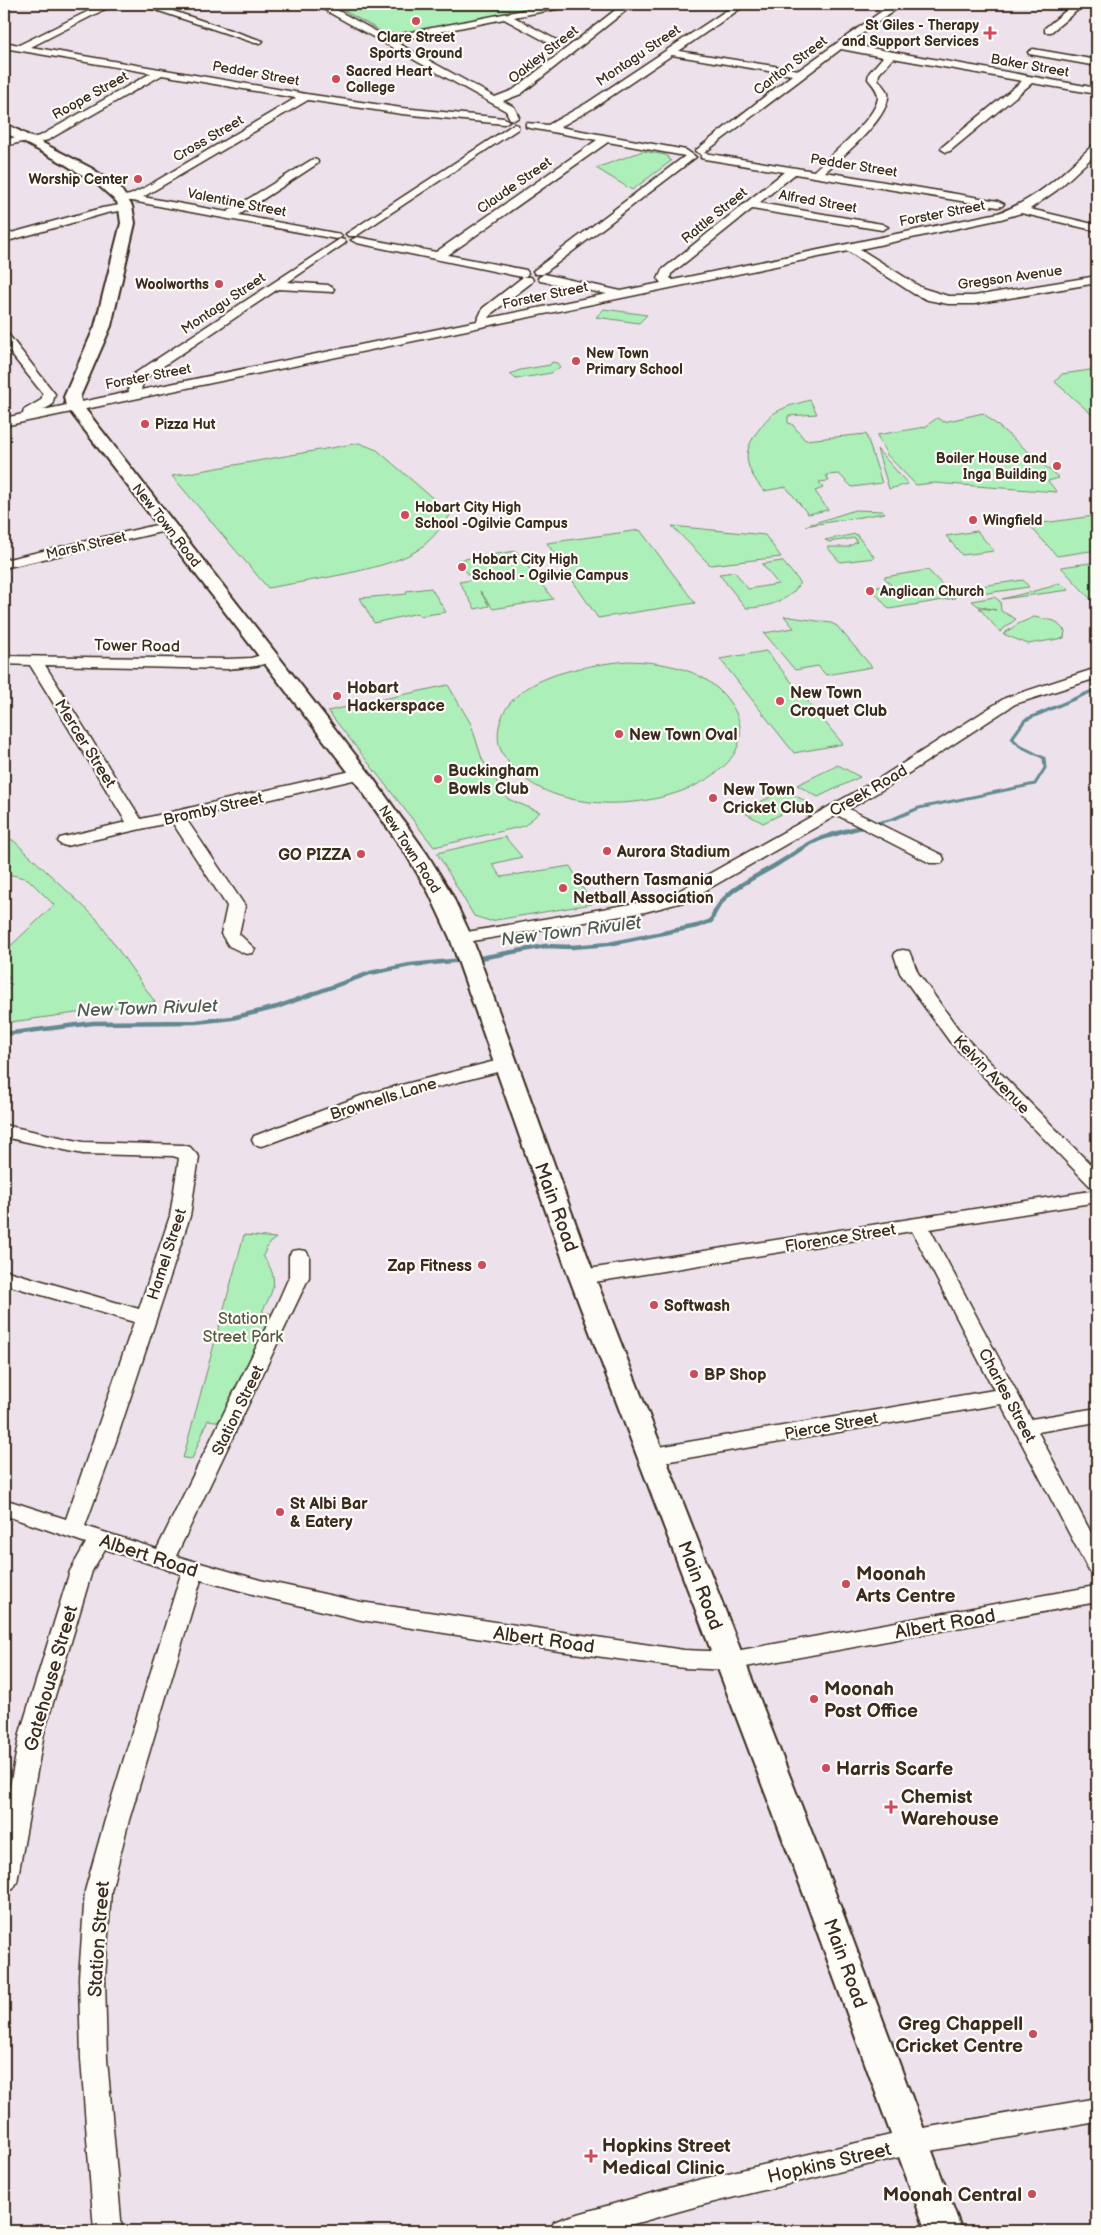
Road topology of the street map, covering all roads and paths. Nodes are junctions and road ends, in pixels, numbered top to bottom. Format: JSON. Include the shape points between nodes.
{"nodes":[{"id":1,"x":110,"y":4,"type":"edge"},
{"id":2,"x":143,"y":4,"type":"edge"},
{"id":3,"x":319,"y":4,"type":"edge"},
{"id":4,"x":567,"y":4,"type":"edge"},
{"id":5,"x":629,"y":4,"type":"edge"},
{"id":6,"x":740,"y":4,"type":"edge"},
{"id":7,"x":898,"y":4,"type":"edge"},
{"id":8,"x":1080,"y":4,"type":"edge"},
{"id":9,"x":505,"y":16,"type":"junction"},
{"id":10,"x":1048,"y":30,"type":"dead end"},
{"id":11,"x":384,"y":40,"type":"junction"},
{"id":12,"x":258,"y":41,"type":"dead end"},
{"id":13,"x":556,"y":44,"type":"dead end"},
{"id":14,"x":4,"y":45,"type":"edge"},
{"id":15,"x":840,"y":46,"type":"junction"},
{"id":16,"x":20,"y":48,"type":"junction"},
{"id":17,"x":669,"y":52,"type":"junction"},
{"id":18,"x":1033,"y":52,"type":"dead end"},
{"id":19,"x":890,"y":55,"type":"junction"},
{"id":20,"x":1097,"y":63,"type":"edge"},
{"id":21,"x":161,"y":72,"type":"junction"},
{"id":22,"x":801,"y":73,"type":"junction"},
{"id":23,"x":1030,"y":79,"type":"junction"},
{"id":24,"x":1097,"y":91,"type":"edge"},
{"id":25,"x":306,"y":97,"type":"junction"},
{"id":26,"x":494,"y":101,"type":"junction"},
{"id":27,"x":511,"y":122,"type":"junction"},
{"id":28,"x":4,"y":127,"type":"edge"},
{"id":29,"x":549,"y":129,"type":"junction"},
{"id":30,"x":606,"y":139,"type":"junction"},
{"id":31,"x":29,"y":140,"type":"junction"},
{"id":32,"x":4,"y":143,"type":"edge"},
{"id":33,"x":1097,"y":147,"type":"edge"},
{"id":34,"x":946,"y":148,"type":"dead end"},
{"id":35,"x":696,"y":154,"type":"junction"},
{"id":36,"x":313,"y":162,"type":"dead end"},
{"id":37,"x":793,"y":170,"type":"junction"},
{"id":38,"x":817,"y":174,"type":"junction"},
{"id":39,"x":150,"y":189,"type":"joint"},
{"id":40,"x":127,"y":201,"type":"junction"},
{"id":41,"x":749,"y":204,"type":"junction"},
{"id":42,"x":998,"y":204,"type":"dead end"},
{"id":43,"x":1022,"y":210,"type":"junction"},
{"id":44,"x":229,"y":216,"type":"junction"},
{"id":45,"x":882,"y":227,"type":"dead end"},
{"id":46,"x":1097,"y":228,"type":"edge"},
{"id":47,"x":354,"y":237,"type":"junction"},
{"id":48,"x":4,"y":239,"type":"edge"},
{"id":49,"x":338,"y":239,"type":"junction"},
{"id":50,"x":850,"y":247,"type":"junction"},
{"id":51,"x":438,"y":256,"type":"junction"},
{"id":52,"x":542,"y":274,"type":"junction"},
{"id":53,"x":525,"y":276,"type":"junction"},
{"id":54,"x":1097,"y":280,"type":"edge"},
{"id":55,"x":671,"y":284,"type":"junction"},
{"id":56,"x":276,"y":285,"type":"junction"},
{"id":57,"x":328,"y":289,"type":"dead end"},
{"id":58,"x":622,"y":294,"type":"junction"},
{"id":59,"x":484,"y":323,"type":"junction"},
{"id":60,"x":4,"y":337,"type":"edge"},
{"id":61,"x":136,"y":394,"type":"junction"},
{"id":62,"x":74,"y":406,"type":"junction"},
{"id":63,"x":24,"y":416,"type":"junction"},
{"id":64,"x":4,"y":422,"type":"edge"},
{"id":65,"x":169,"y":526,"type":"junction"},
{"id":66,"x":4,"y":564,"type":"edge"},
{"id":67,"x":268,"y":657,"type":"junction"},
{"id":68,"x":4,"y":660,"type":"edge"},
{"id":69,"x":35,"y":661,"type":"junction"},
{"id":70,"x":1097,"y":672,"type":"edge"},
{"id":71,"x":360,"y":774,"type":"junction"},
{"id":72,"x":837,"y":809,"type":"junction"},
{"id":73,"x":176,"y":816,"type":"junction"},
{"id":74,"x":855,"y":818,"type":"joint"},
{"id":75,"x":136,"y":826,"type":"junction"},
{"id":76,"x":66,"y":842,"type":"dead end"},
{"id":77,"x":936,"y":859,"type":"dead end"},
{"id":78,"x":246,"y":949,"type":"dead end"},
{"id":79,"x":467,"y":953,"type":"junction"},
{"id":80,"x":903,"y":955,"type":"dead end"},
{"id":81,"x":507,"y":1064,"type":"junction"},
{"id":82,"x":4,"y":1131,"type":"edge"},
{"id":83,"x":261,"y":1140,"type":"dead end"},
{"id":84,"x":1097,"y":1182,"type":"edge"},
{"id":85,"x":1097,"y":1196,"type":"edge"},
{"id":86,"x":918,"y":1225,"type":"junction"},
{"id":87,"x":299,"y":1256,"type":"dead end"},
{"id":88,"x":4,"y":1277,"type":"edge"},
{"id":89,"x":582,"y":1277,"type":"junction"},
{"id":90,"x":145,"y":1318,"type":"junction"},
{"id":91,"x":1009,"y":1395,"type":"junction"},
{"id":92,"x":1097,"y":1415,"type":"edge"},
{"id":93,"x":1026,"y":1427,"type":"junction"},
{"id":94,"x":653,"y":1456,"type":"junction"},
{"id":95,"x":4,"y":1507,"type":"edge"},
{"id":96,"x":73,"y":1529,"type":"junction"},
{"id":97,"x":100,"y":1538,"type":"junction"},
{"id":98,"x":163,"y":1560,"type":"junction"},
{"id":99,"x":1097,"y":1565,"type":"edge"},
{"id":100,"x":194,"y":1570,"type":"junction"},
{"id":101,"x":1096,"y":1592,"type":"edge"},
{"id":102,"x":730,"y":1661,"type":"junction"},
{"id":103,"x":4,"y":1882,"type":"edge"},
{"id":104,"x":1097,"y":2110,"type":"edge"},
{"id":105,"x":912,"y":2142,"type":"junction"},
{"id":106,"x":108,"y":2231,"type":"edge"},
{"id":107,"x":564,"y":2231,"type":"edge"},
{"id":108,"x":944,"y":2231,"type":"edge"}],
"edges":[{"from":1,"to":16,"type":"street"},
{"from":2,"to":12,"type":"street"},
{"from":3,"to":11,"type":"street"},
{"from":4,"to":9,"type":"street"},
{"from":5,"to":26,"type":"street","name":"Oakley Street","via":[[517,92]]},
{"from":6,"to":17,"type":"street","name":"Montagu Street"},
{"from":7,"to":15,"type":"street","name":"Carlton Street"},
{"from":8,"to":10,"type":"street"},
{"from":9,"to":11,"type":"street"},
{"from":9,"to":13,"type":"street"},
{"from":11,"to":26,"type":"street"},
{"from":14,"to":16,"type":"street","name":"Pedder Street"},
{"from":15,"to":19,"type":"street","name":"Baker Street"},
{"from":15,"to":22,"type":"street","name":"Carlton Street"},
{"from":16,"to":21,"type":"street","name":"Pedder Street"},
{"from":17,"to":22,"type":"street"},
{"from":17,"to":29,"type":"street","name":"Montagu Street"},
{"from":18,"to":20,"type":"street"},
{"from":19,"to":23,"type":"street","name":"Baker Street"},
{"from":19,"to":38,"type":"street","via":[[873,78],[882,92],[882,106],[853,141]]},
{"from":21,"to":25,"type":"street","name":"Pedder Street"},
{"from":21,"to":31,"type":"street","name":"Roope Street","via":[[44,138]]},
{"from":22,"to":35,"type":"street","name":"Carlton Street"},
{"from":23,"to":24,"type":"street","name":"Baker Street"},
{"from":23,"to":34,"type":"street"},
{"from":25,"to":27,"type":"street","name":"Pedder Street"},
{"from":25,"to":39,"type":"street","name":"Cross Street"},
{"from":26,"to":27,"type":"street","via":[[510,109]]},
{"from":27,"to":29,"type":"street","name":"Pedder Street","via":[[530,119],[533,122],[530,125]]},
{"from":27,"to":47,"type":"street"},
{"from":28,"to":31,"type":"main road"},
{"from":29,"to":30,"type":"street","name":"Pedder Street"},
{"from":30,"to":35,"type":"street","name":"Pedder Street"},
{"from":30,"to":51,"type":"street","name":"Claude Street"},
{"from":31,"to":32,"type":"street","name":"Roope Street"},
{"from":31,"to":40,"type":"main road","via":[[103,181]]},
{"from":33,"to":43,"type":"street","via":[[1037,201]]},
{"from":35,"to":37,"type":"street","name":"Pedder Street"},
{"from":35,"to":52,"type":"street","name":"Carlton Street"},
{"from":36,"to":44,"type":"street"},
{"from":37,"to":38,"type":"street","name":"Pedder Street"},
{"from":37,"to":41,"type":"street","name":"Rattle Street"},
{"from":38,"to":42,"type":"street","name":"Pedder Street"},
{"from":39,"to":40,"type":"street","name":"Cross Street"},
{"from":40,"to":44,"type":"street","name":"Valentine Street"},
{"from":40,"to":48,"type":"street","name":"Cross Street"},
{"from":40,"to":62,"type":"main road","via":[[128,223],[103,326],[72,397]]},
{"from":41,"to":45,"type":"street","name":"Alfred Street"},
{"from":41,"to":55,"type":"street","name":"Rattle Street","via":[[666,273],[664,279]]},
{"from":43,"to":46,"type":"street"},
{"from":43,"to":50,"type":"street","name":"Forster Street"},
{"from":44,"to":49,"type":"street","name":"Valentine Street"},
{"from":47,"to":49,"type":"street","name":"Valentine Street"},
{"from":47,"to":51,"type":"street"},
{"from":49,"to":56,"type":"street","name":"Montagu Street"},
{"from":50,"to":54,"type":"street","name":"Gregson Avenue","via":[[918,290],[948,300],[974,300]]},
{"from":50,"to":55,"type":"street","name":"Forster Street"},
{"from":51,"to":53,"type":"street"},
{"from":52,"to":53,"type":"street"},
{"from":52,"to":58,"type":"street"},
{"from":53,"to":59,"type":"street","via":[[487,311],[482,318]]},
{"from":55,"to":58,"type":"street","name":"Forster Street"},
{"from":56,"to":57,"type":"street"},
{"from":56,"to":61,"type":"street","name":"Montagu Street","via":[[138,377],[134,387]]},
{"from":58,"to":59,"type":"street","name":"Forster Street"},
{"from":59,"to":61,"type":"street","name":"Forster Street"},
{"from":60,"to":63,"type":"street","via":[[49,394],[47,402]]},
{"from":61,"to":62,"type":"street","name":"Forster Street"},
{"from":62,"to":63,"type":"street","name":"Forster Street"},
{"from":62,"to":65,"type":"main road","name":"New Town Road"},
{"from":63,"to":64,"type":"street"},
{"from":65,"to":66,"type":"street","name":"Marsh Street"},
{"from":65,"to":67,"type":"main road","name":"New Town Road"},
{"from":67,"to":69,"type":"street","name":"Tower Road","via":[[228,664]]},
{"from":67,"to":71,"type":"main road","name":"New Town Road"},
{"from":68,"to":69,"type":"street","name":"Tower Road"},
{"from":69,"to":75,"type":"street","name":"Mercer Street"},
{"from":70,"to":72,"type":"street","name":"Creek Road","via":[[1010,701]]},
{"from":71,"to":73,"type":"street","name":"Bromby Street"},
{"from":71,"to":79,"type":"main road","name":"New Town Road","via":[[440,893]]},
{"from":72,"to":74,"type":"street"},
{"from":72,"to":79,"type":"street","name":"Creek Road","via":[[669,902]]},
{"from":73,"to":75,"type":"street","name":"Bromby Street"},
{"from":73,"to":78,"type":"street","via":[[236,906],[230,934]]},
{"from":74,"to":77,"type":"street"},
{"from":75,"to":76,"type":"street","name":"Bromby Street"},
{"from":79,"to":81,"type":"main road","name":"Main Road"},
{"from":80,"to":84,"type":"street","name":"Kelvin Avenue","via":[[909,973],[956,1038]]},
{"from":81,"to":83,"type":"street","name":"Brownells Lane","via":[[373,1098]]},
{"from":81,"to":89,"type":"main road","name":"Main Road"},
{"from":82,"to":90,"type":"street","name":"Hamel Street","via":[[83,1148],[188,1153],[182,1208]]},
{"from":85,"to":86,"type":"street","name":"Florence Street"},
{"from":86,"to":89,"type":"street","name":"Florence Street"},
{"from":86,"to":91,"type":"street","name":"Charles Street"},
{"from":87,"to":98,"type":"street","name":"Station Street","via":[[299,1277],[285,1309]]},
{"from":88,"to":90,"type":"street"},
{"from":89,"to":94,"type":"main road","name":"Main Road"},
{"from":90,"to":96,"type":"street","name":"Hamel Street"},
{"from":91,"to":93,"type":"street","name":"Charles Street"},
{"from":91,"to":94,"type":"street","name":"Pierce Street"},
{"from":92,"to":93,"type":"street"},
{"from":93,"to":99,"type":"street","name":"Charles Street"},
{"from":94,"to":102,"type":"main road","name":"Main Road"},
{"from":95,"to":96,"type":"street","name":"Albert Road"},
{"from":96,"to":97,"type":"street","name":"Albert Road"},
{"from":97,"to":98,"type":"street","name":"Albert Road"},
{"from":97,"to":103,"type":"street","name":"Gatehouse Street","via":[[81,1571],[32,1733]]},
{"from":98,"to":100,"type":"street","name":"Albert Road"},
{"from":100,"to":102,"type":"street","name":"Albert Road","via":[[371,1612],[559,1642],[684,1659]]},
{"from":100,"to":106,"type":"street","name":"Station Street","via":[[98,1891],[92,1978],[94,2059]]},
{"from":101,"to":102,"type":"street","name":"Albert Road","via":[[1031,1608]]},
{"from":102,"to":105,"type":"main road","name":"Main Road"},
{"from":104,"to":105,"type":"street","name":"Hopkins Street"},
{"from":105,"to":107,"type":"street","name":"Hopkins Street","via":[[698,2193]]},
{"from":105,"to":108,"type":"main road","name":"Main Road"}]}
